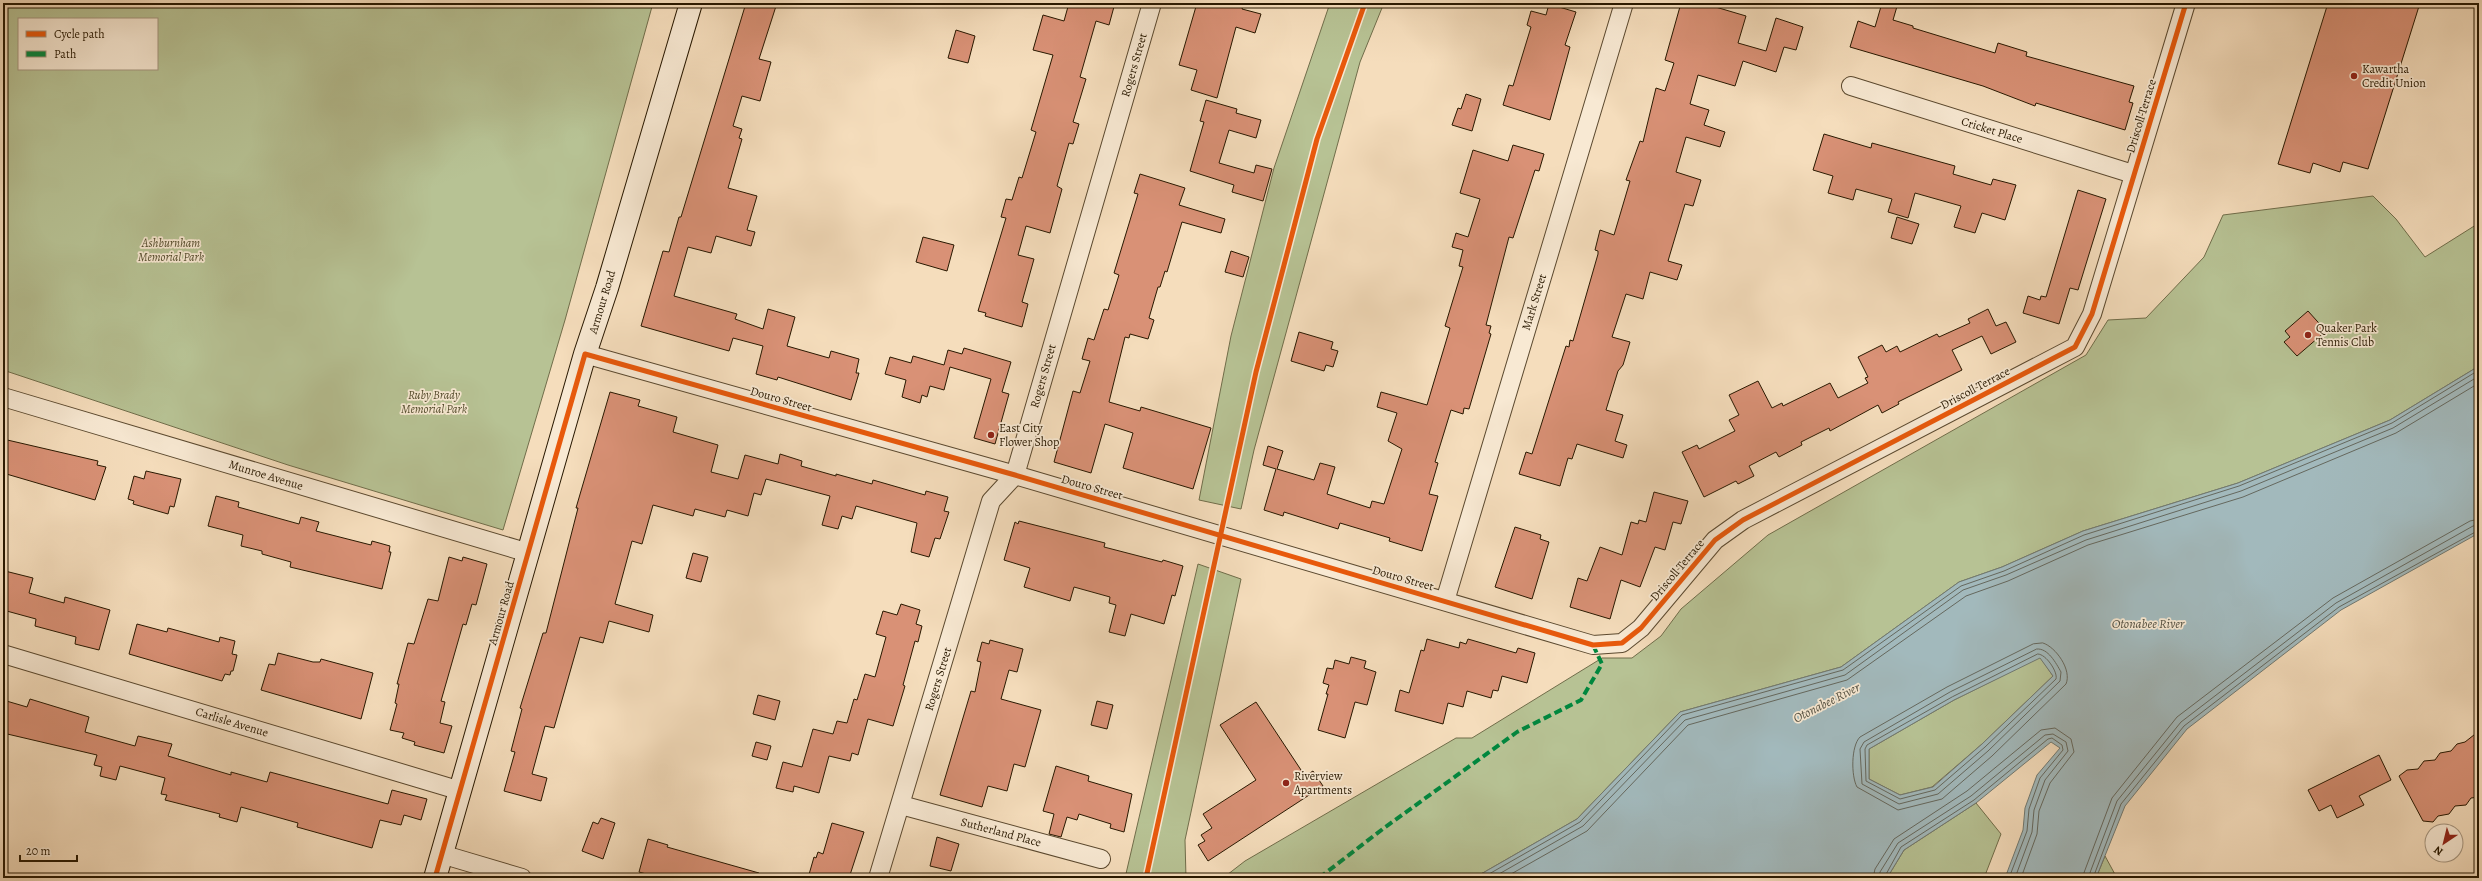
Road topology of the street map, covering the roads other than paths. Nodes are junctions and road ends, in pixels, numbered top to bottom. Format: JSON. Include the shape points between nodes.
{"nodes":[{"id":1,"x":691,"y":3,"type":"edge"},
{"id":2,"x":1152,"y":3,"type":"edge"},
{"id":3,"x":1624,"y":3,"type":"edge"},
{"id":4,"x":2186,"y":3,"type":"edge"},
{"id":5,"x":1851,"y":86,"type":"dead end"},
{"id":6,"x":2133,"y":174,"type":"junction"},
{"id":7,"x":585,"y":354,"type":"junction"},
{"id":8,"x":3,"y":397,"type":"edge"},
{"id":9,"x":1015,"y":475,"type":"junction"},
{"id":10,"x":529,"y":553,"type":"junction"},
{"id":11,"x":1445,"y":601,"type":"junction"},
{"id":12,"x":1593,"y":645,"type":"joint"},
{"id":13,"x":3,"y":654,"type":"edge"},
{"id":14,"x":461,"y":791,"type":"junction"},
{"id":15,"x":900,"y":805,"type":"junction"},
{"id":16,"x":441,"y":854,"type":"junction"},
{"id":17,"x":1101,"y":859,"type":"dead end"},
{"id":18,"x":434,"y":878,"type":"edge"},
{"id":19,"x":522,"y":878,"type":"edge"},
{"id":20,"x":878,"y":878,"type":"edge"}],
"edges":[{"from":1,"to":7,"type":"main road","name":"Armour Road"},
{"from":2,"to":9,"type":"street","name":"Rogers Street"},
{"from":3,"to":11,"type":"street","name":"Mark Street"},
{"from":4,"to":6,"type":"street","name":"Driscoll Terrace"},
{"from":5,"to":6,"type":"street","name":"Cricket Place"},
{"from":6,"to":12,"type":"street","name":"Driscoll Terrace","via":[[2092,314],[2075,347],[1743,520],[1715,540],[1641,628],[1622,643]]},
{"from":7,"to":9,"type":"street","name":"Douro Street"},
{"from":7,"to":10,"type":"main road","name":"Armour Road"},
{"from":8,"to":10,"type":"street","name":"Munroe Avenue"},
{"from":9,"to":11,"type":"street","name":"Douro Street"},
{"from":9,"to":15,"type":"street","name":"Rogers Street","via":[[991,501]]},
{"from":10,"to":14,"type":"main road","name":"Armour Road"},
{"from":11,"to":12,"type":"street","name":"Douro Street"},
{"from":13,"to":14,"type":"street","name":"Carlisle Avenue"},
{"from":14,"to":16,"type":"main road","name":"Armour Road"},
{"from":15,"to":17,"type":"street","name":"Sutherland Place"},
{"from":15,"to":20,"type":"street","name":"Rogers Street"},
{"from":16,"to":18,"type":"main road","name":"Armour Road"},
{"from":16,"to":19,"type":"street"}]}
